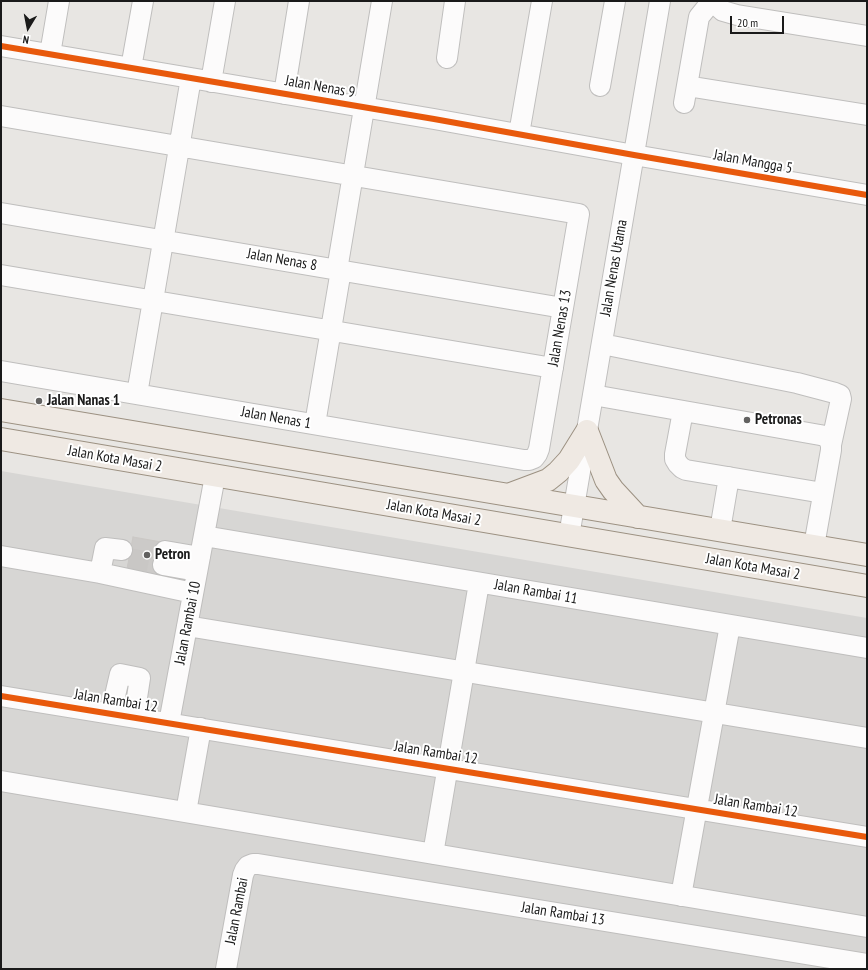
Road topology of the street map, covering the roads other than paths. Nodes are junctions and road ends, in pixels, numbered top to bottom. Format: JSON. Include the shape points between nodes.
{"nodes":[{"id":1,"x":59,"y":1,"type":"edge"},
{"id":2,"x":143,"y":1,"type":"edge"},
{"id":3,"x":224,"y":1,"type":"edge"},
{"id":4,"x":300,"y":1,"type":"edge"},
{"id":5,"x":382,"y":1,"type":"edge"},
{"id":6,"x":455,"y":1,"type":"edge"},
{"id":7,"x":542,"y":1,"type":"edge"},
{"id":8,"x":615,"y":1,"type":"edge"},
{"id":9,"x":660,"y":1,"type":"edge"},
{"id":10,"x":712,"y":1,"type":"edge"},
{"id":11,"x":867,"y":36,"type":"edge"},
{"id":12,"x":1,"y":46,"type":"edge"},
{"id":13,"x":50,"y":54,"type":"junction"},
{"id":14,"x":447,"y":58,"type":"dead end"},
{"id":15,"x":131,"y":68,"type":"junction"},
{"id":16,"x":191,"y":78,"type":"junction"},
{"id":17,"x":211,"y":82,"type":"junction"},
{"id":18,"x":600,"y":86,"type":"dead end"},
{"id":19,"x":284,"y":94,"type":"junction"},
{"id":20,"x":364,"y":107,"type":"junction"},
{"id":21,"x":867,"y":115,"type":"edge"},
{"id":22,"x":1,"y":116,"type":"edge"},
{"id":23,"x":519,"y":134,"type":"junction"},
{"id":24,"x":179,"y":146,"type":"junction"},
{"id":25,"x":634,"y":155,"type":"junction"},
{"id":26,"x":352,"y":175,"type":"junction"},
{"id":27,"x":867,"y":195,"type":"edge"},
{"id":28,"x":1,"y":213,"type":"edge"},
{"id":29,"x":163,"y":240,"type":"junction"},
{"id":30,"x":339,"y":270,"type":"junction"},
{"id":31,"x":1,"y":275,"type":"edge"},
{"id":32,"x":153,"y":300,"type":"junction"},
{"id":33,"x":563,"y":308,"type":"junction"},
{"id":34,"x":331,"y":330,"type":"junction"},
{"id":35,"x":602,"y":344,"type":"junction"},
{"id":36,"x":553,"y":368,"type":"junction"},
{"id":37,"x":1,"y":371,"type":"edge"},
{"id":38,"x":137,"y":394,"type":"junction"},
{"id":39,"x":593,"y":395,"type":"junction"},
{"id":40,"x":1,"y":410,"type":"edge"},
{"id":41,"x":683,"y":411,"type":"junction"},
{"id":42,"x":315,"y":424,"type":"junction"},
{"id":43,"x":586,"y":431,"type":"junction"},
{"id":44,"x":1,"y":440,"type":"edge"},
{"id":45,"x":540,"y":443,"type":"joint"},
{"id":46,"x":831,"y":445,"type":"junction"},
{"id":47,"x":215,"y":476,"type":"junction"},
{"id":48,"x":729,"y":477,"type":"junction"},
{"id":49,"x":823,"y":493,"type":"junction"},
{"id":50,"x":507,"y":495,"type":"junction"},
{"id":51,"x":574,"y":506,"type":"junction"},
{"id":52,"x":638,"y":517,"type":"junction"},
{"id":53,"x":720,"y":530,"type":"junction"},
{"id":54,"x":204,"y":536,"type":"junction"},
{"id":55,"x":569,"y":536,"type":"junction"},
{"id":56,"x":814,"y":546,"type":"junction"},
{"id":57,"x":127,"y":551,"type":"tunnel mouth"},
{"id":58,"x":867,"y":555,"type":"edge"},
{"id":59,"x":1,"y":556,"type":"edge"},
{"id":60,"x":164,"y":558,"type":"tunnel mouth"},
{"id":61,"x":199,"y":564,"type":"junction"},
{"id":62,"x":100,"y":573,"type":"junction"},
{"id":63,"x":479,"y":583,"type":"junction"},
{"id":64,"x":867,"y":586,"type":"edge"},
{"id":65,"x":193,"y":592,"type":"junction"},
{"id":66,"x":730,"y":625,"type":"junction"},
{"id":67,"x":187,"y":626,"type":"junction"},
{"id":68,"x":867,"y":648,"type":"edge"},
{"id":69,"x":464,"y":672,"type":"junction"},
{"id":70,"x":1,"y":696,"type":"edge"},
{"id":71,"x":714,"y":712,"type":"junction"},
{"id":72,"x":112,"y":713,"type":"junction"},
{"id":73,"x":134,"y":717,"type":"junction"},
{"id":74,"x":169,"y":723,"type":"junction"},
{"id":75,"x":201,"y":728,"type":"junction"},
{"id":76,"x":867,"y":738,"type":"edge"},
{"id":77,"x":448,"y":768,"type":"junction"},
{"id":78,"x":1,"y":781,"type":"edge"},
{"id":79,"x":697,"y":809,"type":"junction"},
{"id":80,"x":186,"y":812,"type":"junction"},
{"id":81,"x":867,"y":837,"type":"edge"},
{"id":82,"x":433,"y":854,"type":"junction"},
{"id":83,"x":259,"y":864,"type":"joint"},
{"id":84,"x":682,"y":896,"type":"junction"},
{"id":85,"x":867,"y":927,"type":"edge"},
{"id":86,"x":867,"y":964,"type":"edge"},
{"id":87,"x":226,"y":969,"type":"edge"}],
"edges":[{"from":1,"to":13,"type":"street"},
{"from":2,"to":15,"type":"street"},
{"from":3,"to":17,"type":"street"},
{"from":4,"to":19,"type":"street"},
{"from":5,"to":20,"type":"street"},
{"from":6,"to":14,"type":"street"},
{"from":7,"to":23,"type":"street"},
{"from":8,"to":18,"type":"street"},
{"from":9,"to":25,"type":"street","name":"Jalan Nenas Utama"},
{"from":10,"to":11,"type":"street","via":[[723,11],[737,15]]},
{"from":10,"to":21,"type":"street","via":[[699,17],[685,94]]},
{"from":12,"to":13,"type":"street","name":"Jalan Nenas 9"},
{"from":13,"to":15,"type":"street","name":"Jalan Nenas 9"},
{"from":15,"to":16,"type":"street","name":"Jalan Nenas 9"},
{"from":16,"to":17,"type":"street","name":"Jalan Nenas 9"},
{"from":16,"to":24,"type":"street"},
{"from":17,"to":19,"type":"street","name":"Jalan Nenas 9"},
{"from":19,"to":20,"type":"street","name":"Jalan Nenas 9"},
{"from":20,"to":23,"type":"street","name":"Jalan Nenas 9"},
{"from":20,"to":26,"type":"street"},
{"from":22,"to":24,"type":"street"},
{"from":23,"to":25,"type":"street","name":"Jalan Nenas 9"},
{"from":24,"to":26,"type":"street"},
{"from":24,"to":29,"type":"street"},
{"from":25,"to":27,"type":"street","name":"Jalan Mangga 5"},
{"from":25,"to":35,"type":"street","name":"Jalan Nenas Utama"},
{"from":26,"to":30,"type":"street"},
{"from":26,"to":33,"type":"street","name":"Jalan Nenas 13","via":[[579,214]]},
{"from":28,"to":29,"type":"street","name":"Jalan Nenas 8"},
{"from":29,"to":30,"type":"street","name":"Jalan Nenas 8"},
{"from":29,"to":32,"type":"street"},
{"from":30,"to":33,"type":"street","name":"Jalan Nenas 8"},
{"from":30,"to":34,"type":"street"},
{"from":31,"to":32,"type":"street"},
{"from":32,"to":34,"type":"street"},
{"from":32,"to":38,"type":"street"},
{"from":33,"to":36,"type":"street","name":"Jalan Nenas 13"},
{"from":34,"to":36,"type":"street"},
{"from":34,"to":42,"type":"street"},
{"from":35,"to":39,"type":"street","name":"Jalan Nenas Utama"},
{"from":35,"to":46,"type":"street","via":[[797,383],[840,395]]},
{"from":36,"to":45,"type":"street","name":"Jalan Nenas 13"},
{"from":37,"to":38,"type":"street","name":"Jalan Nenas 1"},
{"from":38,"to":42,"type":"street","name":"Jalan Nenas 1"},
{"from":39,"to":41,"type":"street"},
{"from":39,"to":43,"type":"street","name":"Jalan Nenas Utama"},
{"from":40,"to":50,"type":"main road","name":"Jalan Kota Masai 2"},
{"from":41,"to":46,"type":"street","via":[[820,434],[829,440]]},
{"from":41,"to":48,"type":"street","via":[[675,460],[686,470]]},
{"from":42,"to":45,"type":"street","name":"Jalan Nenas 1","via":[[524,460],[534,458]]},
{"from":43,"to":50,"type":"main road","via":[[569,460],[558,472],[548,480]]},
{"from":43,"to":51,"type":"street","name":"Jalan Nenas Utama"},
{"from":43,"to":52,"type":"main road","via":[[606,480]]},
{"from":44,"to":47,"type":"main road","name":"Jalan Kota Masai 2"},
{"from":46,"to":49,"type":"street"},
{"from":47,"to":54,"type":"street","name":"Jalan Rambai 10"},
{"from":47,"to":55,"type":"main road","name":"Jalan Kota Masai 2"},
{"from":48,"to":49,"type":"street"},
{"from":48,"to":53,"type":"street"},
{"from":49,"to":56,"type":"street"},
{"from":50,"to":51,"type":"main road","name":"Jalan Kota Masai 2"},
{"from":51,"to":52,"type":"main road","name":"Jalan Kota Masai 2"},
{"from":51,"to":55,"type":"street","name":"Jalan Nenas Utama"},
{"from":52,"to":53,"type":"main road","name":"Jalan Kota Masai 2"},
{"from":53,"to":56,"type":"main road","name":"Jalan Kota Masai 2"},
{"from":54,"to":61,"type":"street","name":"Jalan Rambai 10"},
{"from":54,"to":63,"type":"street","name":"Jalan Rambai 11"},
{"from":55,"to":64,"type":"main road","name":"Jalan Kota Masai 2"},
{"from":56,"to":58,"type":"main road","name":"Jalan Kota Masai 2"},
{"from":57,"to":62,"type":"street","via":[[105,548]]},
{"from":59,"to":62,"type":"street"},
{"from":60,"to":61,"type":"street"},
{"from":61,"to":65,"type":"street","name":"Jalan Rambai 10"},
{"from":62,"to":65,"type":"street"},
{"from":63,"to":66,"type":"street","name":"Jalan Rambai 11"},
{"from":63,"to":69,"type":"street"},
{"from":65,"to":67,"type":"street","name":"Jalan Rambai 10"},
{"from":66,"to":68,"type":"street","name":"Jalan Rambai 11"},
{"from":66,"to":71,"type":"street"},
{"from":67,"to":69,"type":"street"},
{"from":67,"to":74,"type":"street","name":"Jalan Rambai 10"},
{"from":69,"to":71,"type":"street"},
{"from":69,"to":77,"type":"street"},
{"from":70,"to":72,"type":"street","name":"Jalan Rambai 12"},
{"from":71,"to":76,"type":"street"},
{"from":71,"to":79,"type":"street"},
{"from":72,"to":73,"type":"street","name":"Jalan Rambai 12"},
{"from":72,"to":73,"type":"street","via":[[120,674],[140,678]]},
{"from":73,"to":74,"type":"street","name":"Jalan Rambai 12"},
{"from":74,"to":75,"type":"street","name":"Jalan Rambai 12"},
{"from":75,"to":77,"type":"street","name":"Jalan Rambai 12"},
{"from":75,"to":80,"type":"street"},
{"from":77,"to":79,"type":"street","name":"Jalan Rambai 12"},
{"from":77,"to":82,"type":"street"},
{"from":78,"to":80,"type":"street"},
{"from":79,"to":81,"type":"street","name":"Jalan Rambai 12"},
{"from":79,"to":84,"type":"street"},
{"from":80,"to":82,"type":"street"},
{"from":82,"to":84,"type":"street"},
{"from":83,"to":86,"type":"street","name":"Jalan Rambai 13"},
{"from":83,"to":87,"type":"street","name":"Jalan Rambai","via":[[248,866],[243,875]]},
{"from":84,"to":85,"type":"street"}]}
